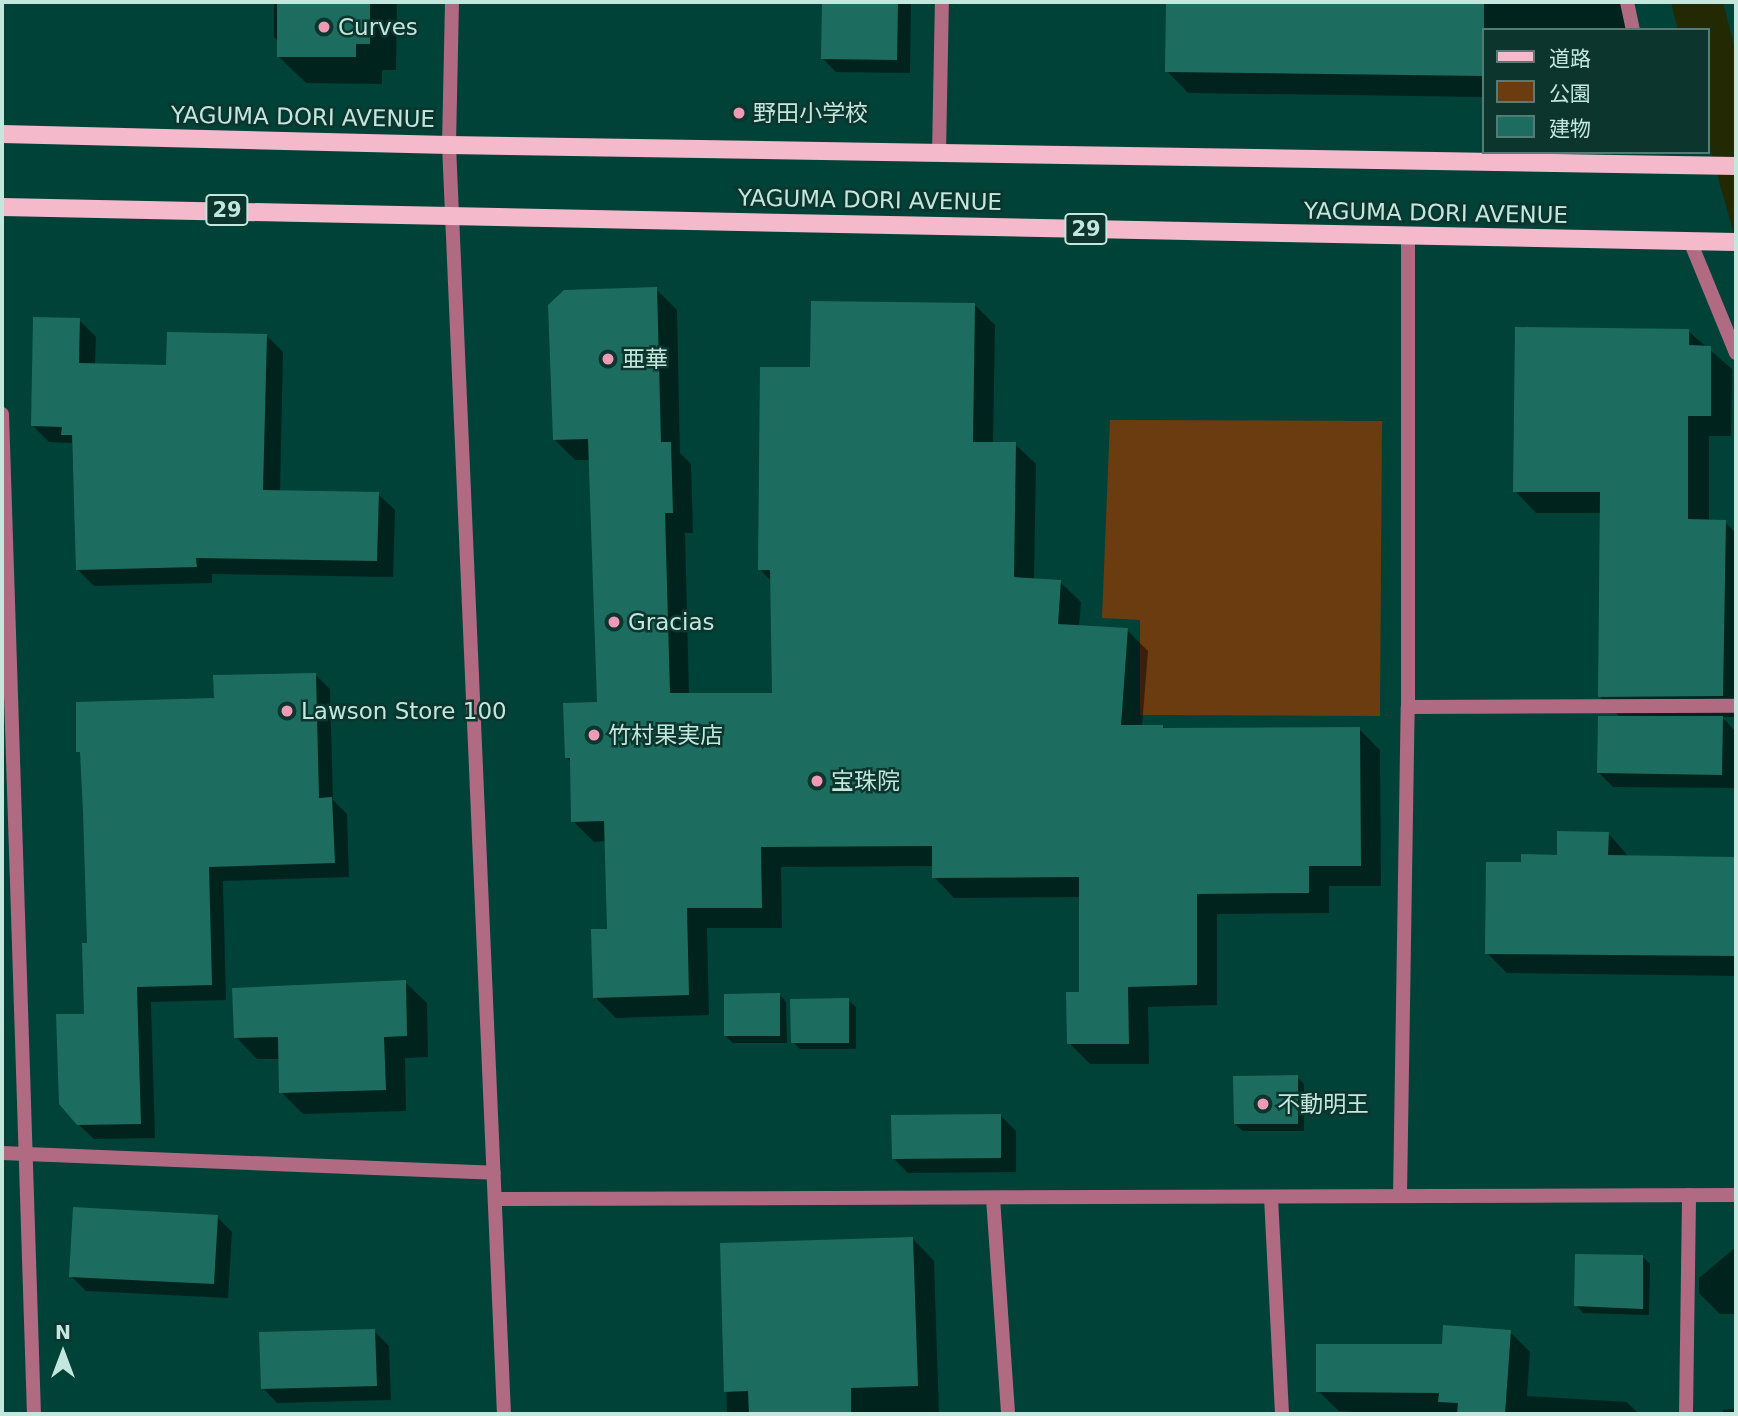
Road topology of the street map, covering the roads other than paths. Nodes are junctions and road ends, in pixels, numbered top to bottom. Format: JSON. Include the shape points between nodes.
{"nodes":[{"id":1,"x":452,"y":2,"type":"edge"},
{"id":2,"x":942,"y":2,"type":"edge"},
{"id":3,"x":1627,"y":2,"type":"edge"},
{"id":4,"x":1633,"y":28,"type":"edge"},
{"id":5,"x":2,"y":134,"type":"edge"},
{"id":6,"x":449,"y":145,"type":"junction"},
{"id":7,"x":939,"y":153,"type":"junction"},
{"id":8,"x":1661,"y":158,"type":"edge"},
{"id":9,"x":1736,"y":166,"type":"edge"},
{"id":10,"x":2,"y":206,"type":"edge"},
{"id":11,"x":452,"y":214,"type":"junction"},
{"id":12,"x":1408,"y":237,"type":"junction"},
{"id":13,"x":1690,"y":241,"type":"junction"},
{"id":14,"x":1728,"y":242,"type":"edge"},
{"id":15,"x":1736,"y":353,"type":"edge"},
{"id":16,"x":2,"y":414,"type":"edge"},
{"id":17,"x":1736,"y":706,"type":"edge"},
{"id":18,"x":1408,"y":707,"type":"junction"},
{"id":19,"x":7,"y":716,"type":"edge"},
{"id":20,"x":2,"y":1153,"type":"edge"},
{"id":21,"x":26,"y":1153,"type":"junction"},
{"id":22,"x":494,"y":1174,"type":"junction"},
{"id":23,"x":1689,"y":1195,"type":"junction"},
{"id":24,"x":1736,"y":1195,"type":"edge"},
{"id":25,"x":1400,"y":1196,"type":"junction"},
{"id":26,"x":1271,"y":1197,"type":"junction"},
{"id":27,"x":993,"y":1198,"type":"junction"},
{"id":28,"x":495,"y":1199,"type":"junction"},
{"id":29,"x":34,"y":1414,"type":"edge"},
{"id":30,"x":504,"y":1414,"type":"edge"},
{"id":31,"x":1007,"y":1414,"type":"edge"},
{"id":32,"x":1282,"y":1414,"type":"edge"},
{"id":33,"x":1686,"y":1414,"type":"edge"}],
"edges":[{"from":1,"to":6,"type":"street"},
{"from":2,"to":7,"type":"street"},
{"from":3,"to":4,"type":"street"},
{"from":5,"to":6,"type":"main road","name":"YAGUMA DORI AVENUE"},
{"from":6,"to":7,"type":"main road","name":"YAGUMA DORI AVENUE"},
{"from":6,"to":11,"type":"street"},
{"from":7,"to":8,"type":"main road","name":"YAGUMA DORI AVENUE"},
{"from":8,"to":9,"type":"main road","name":"YAGUMA DORI AVENUE","via":[[1688,166]]},
{"from":10,"to":11,"type":"main road","name":"YAGUMA DORI AVENUE","number":"29"},
{"from":11,"to":12,"type":"main road","name":"YAGUMA DORI AVENUE","number":"29"},
{"from":11,"to":22,"type":"street"},
{"from":12,"to":13,"type":"main road","name":"YAGUMA DORI AVENUE","number":"29"},
{"from":12,"to":18,"type":"street"},
{"from":13,"to":14,"type":"main road","name":"YAGUMA DORI AVENUE","number":"29"},
{"from":13,"to":15,"type":"street"},
{"from":16,"to":19,"type":"street"},
{"from":17,"to":18,"type":"street"},
{"from":18,"to":25,"type":"street"},
{"from":19,"to":21,"type":"street"},
{"from":20,"to":21,"type":"street"},
{"from":21,"to":22,"type":"street"},
{"from":21,"to":29,"type":"street"},
{"from":22,"to":28,"type":"street"},
{"from":23,"to":24,"type":"street"},
{"from":23,"to":25,"type":"street"},
{"from":23,"to":33,"type":"street"},
{"from":25,"to":26,"type":"street"},
{"from":26,"to":27,"type":"street"},
{"from":26,"to":32,"type":"street"},
{"from":27,"to":28,"type":"street"},
{"from":27,"to":31,"type":"street"},
{"from":28,"to":30,"type":"street"}]}
